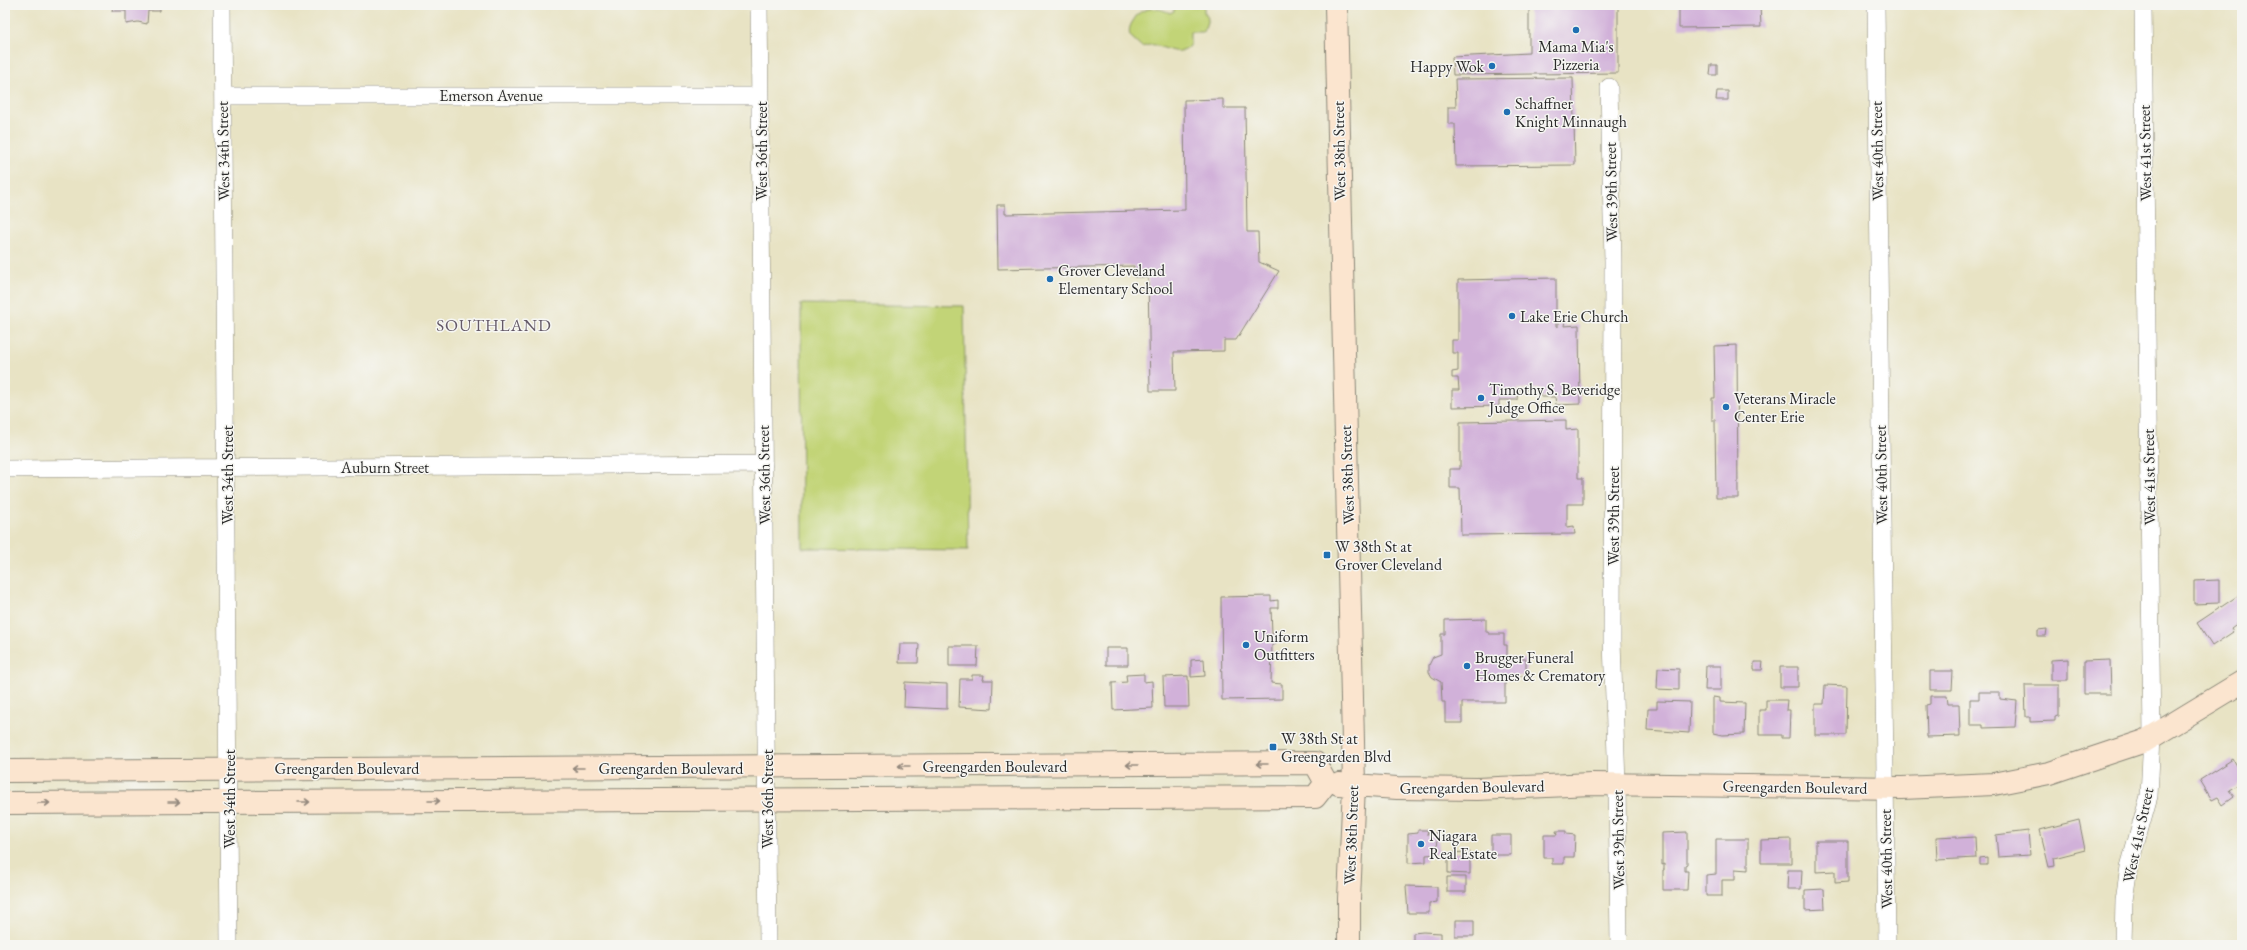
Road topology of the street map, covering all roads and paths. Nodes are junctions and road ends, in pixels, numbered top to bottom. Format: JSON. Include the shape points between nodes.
{"nodes":[{"id":1,"x":222,"y":5,"type":"edge"},
{"id":2,"x":759,"y":5,"type":"edge"},
{"id":3,"x":1336,"y":5,"type":"edge"},
{"id":4,"x":1876,"y":5,"type":"edge"},
{"id":5,"x":2143,"y":5,"type":"edge"},
{"id":6,"x":1609,"y":87,"type":"dead end"},
{"id":7,"x":222,"y":96,"type":"junction"},
{"id":8,"x":760,"y":96,"type":"junction"},
{"id":9,"x":764,"y":464,"type":"junction"},
{"id":10,"x":226,"y":468,"type":"junction"},
{"id":11,"x":5,"y":469,"type":"edge"},
{"id":12,"x":2242,"y":682,"type":"edge"},
{"id":13,"x":2152,"y":737,"type":"junction"},
{"id":14,"x":229,"y":768,"type":"junction"},
{"id":15,"x":767,"y":768,"type":"junction"},
{"id":16,"x":5,"y":771,"type":"edge"},
{"id":17,"x":1326,"y":783,"type":"junction"},
{"id":18,"x":1617,"y":784,"type":"junction"},
{"id":19,"x":1354,"y":785,"type":"junction"},
{"id":20,"x":1884,"y":788,"type":"junction"},
{"id":21,"x":767,"y":800,"type":"junction"},
{"id":22,"x":228,"y":802,"type":"junction"},
{"id":23,"x":5,"y":803,"type":"edge"},
{"id":24,"x":229,"y":945,"type":"edge"},
{"id":25,"x":768,"y":945,"type":"edge"},
{"id":26,"x":1349,"y":945,"type":"edge"},
{"id":27,"x":1619,"y":945,"type":"edge"},
{"id":28,"x":1887,"y":945,"type":"edge"},
{"id":29,"x":2123,"y":945,"type":"edge"}],
"edges":[{"from":1,"to":7,"type":"street","name":"West 34th Street"},
{"from":2,"to":8,"type":"street","name":"West 36th Street"},
{"from":3,"to":19,"type":"street","name":"West 38th Street"},
{"from":4,"to":20,"type":"street","name":"West 40th Street"},
{"from":5,"to":13,"type":"street","name":"West 41st Street"},
{"from":6,"to":18,"type":"street","name":"West 39th Street","via":[[1612,262],[1612,641]]},
{"from":7,"to":8,"type":"street","name":"Emerson Avenue"},
{"from":7,"to":10,"type":"street","name":"West 34th Street"},
{"from":8,"to":9,"type":"street","name":"West 36th Street"},
{"from":9,"to":10,"type":"street","name":"Auburn Street"},
{"from":9,"to":15,"type":"street","name":"West 36th Street"},
{"from":10,"to":11,"type":"street","name":"Auburn Street"},
{"from":10,"to":14,"type":"street","name":"West 34th Street"},
{"from":12,"to":13,"type":"street","name":"Greengarden Boulevard"},
{"from":13,"to":20,"type":"street","name":"Greengarden Boulevard","via":[[2076,765],[2025,779],[1966,787]]},
{"from":13,"to":29,"type":"street","name":"West 41st Street","via":[[2149,796],[2124,900]]},
{"from":15,"to":14,"type":"street","name":"Greengarden Boulevard","one_way":true},
{"from":14,"to":16,"type":"street","name":"Greengarden Boulevard"},
{"from":14,"to":22,"type":"street","name":"West 34th Street"},
{"from":17,"to":15,"type":"street","name":"Greengarden Boulevard","one_way":true,"via":[[1316,763]]},
{"from":15,"to":21,"type":"street","name":"West 36th Street"},
{"from":17,"to":19,"type":"street","name":"Greengarden Boulevard"},
{"from":17,"to":21,"type":"street","name":"Greengarden Boulevard","via":[[1315,797]]},
{"from":18,"to":19,"type":"street","name":"Greengarden Boulevard","via":[[1477,789]]},
{"from":18,"to":20,"type":"street","name":"Greengarden Boulevard"},
{"from":18,"to":27,"type":"street","name":"West 39th Street"},
{"from":19,"to":26,"type":"street","name":"West 38th Street"},
{"from":20,"to":28,"type":"street","name":"West 40th Street"},
{"from":22,"to":21,"type":"street","name":"Greengarden Boulevard","one_way":true},
{"from":21,"to":25,"type":"street","name":"West 36th Street"},
{"from":23,"to":22,"type":"street","name":"Greengarden Boulevard","one_way":true},
{"from":22,"to":24,"type":"street","name":"West 34th Street"}]}
